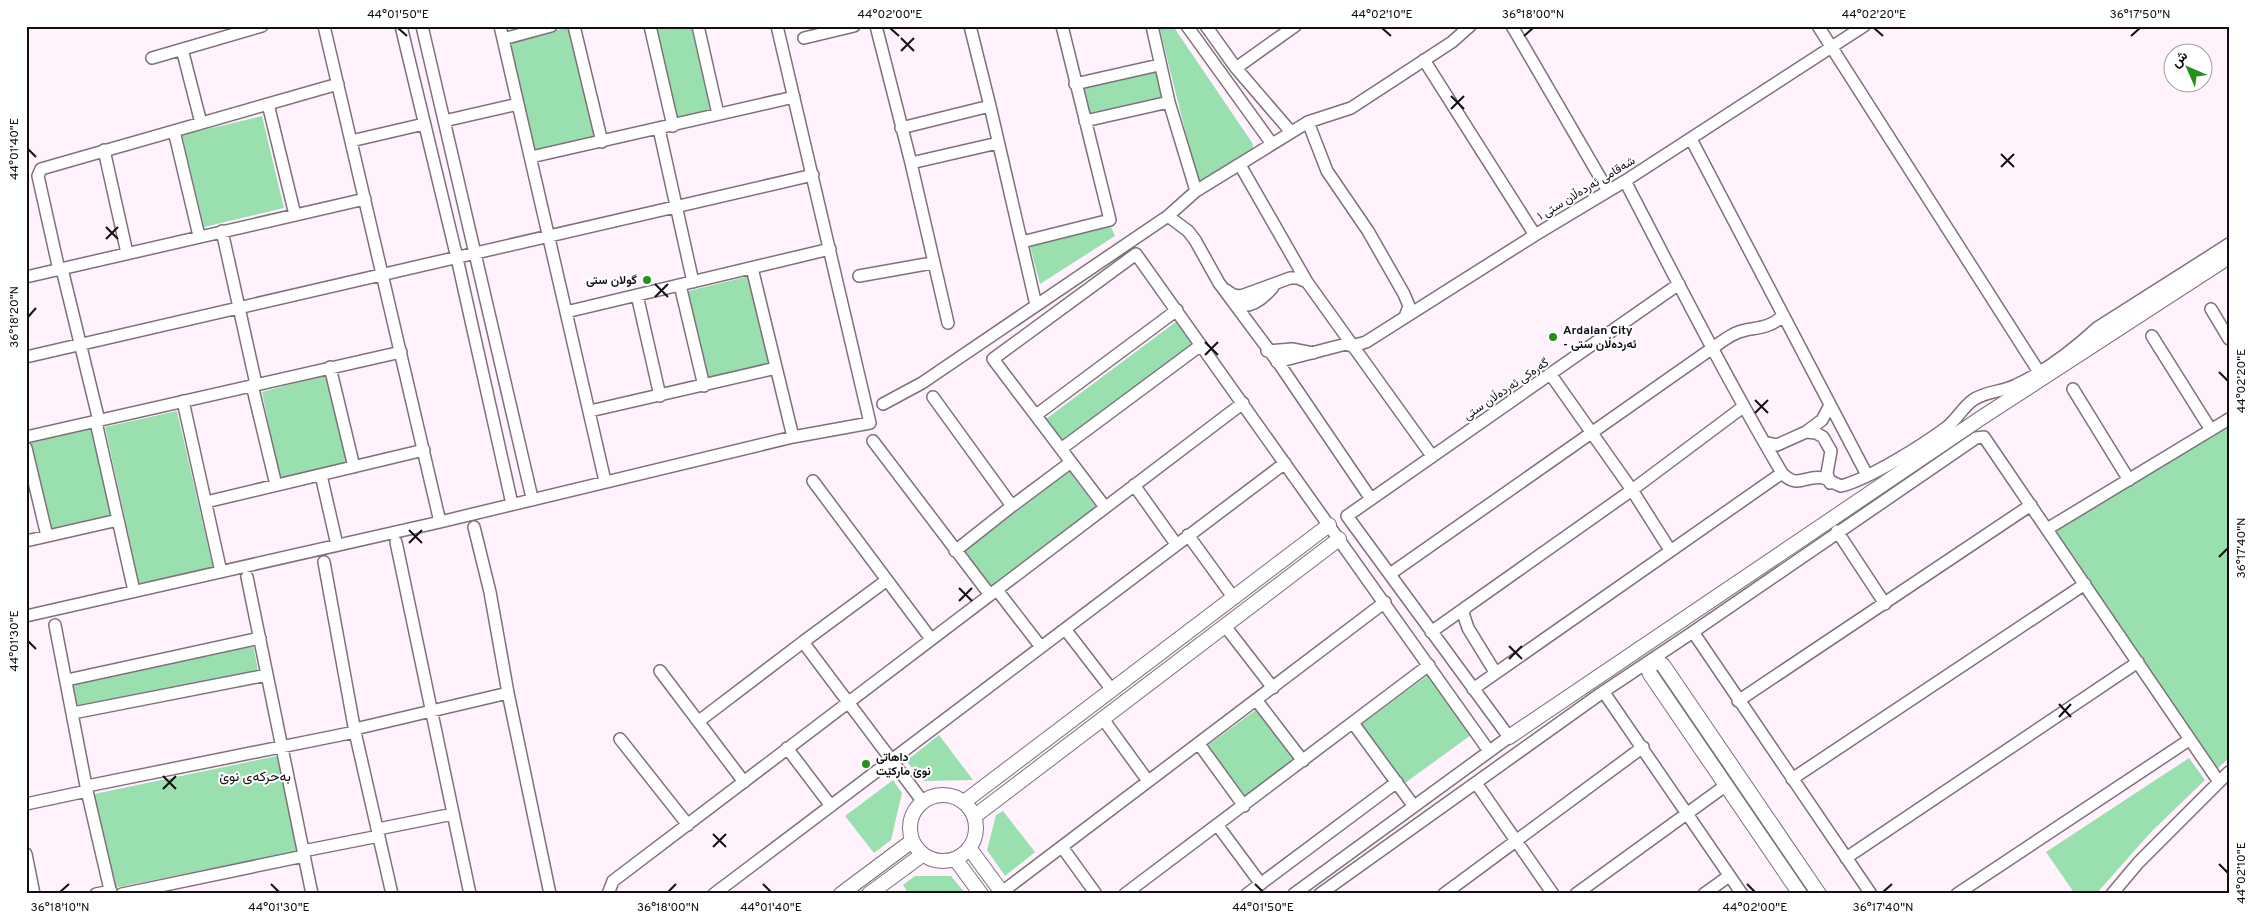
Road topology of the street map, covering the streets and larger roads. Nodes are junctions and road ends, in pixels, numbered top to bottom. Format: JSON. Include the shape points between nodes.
{"nodes":[{"id":1,"x":262,"y":26,"type":"edge"},
{"id":2,"x":324,"y":26,"type":"edge"},
{"id":3,"x":401,"y":26,"type":"edge"},
{"id":4,"x":422,"y":26,"type":"edge"},
{"id":5,"x":500,"y":26,"type":"edge"},
{"id":6,"x":551,"y":26,"type":"edge"},
{"id":7,"x":574,"y":26,"type":"edge"},
{"id":8,"x":650,"y":26,"type":"edge"},
{"id":9,"x":698,"y":26,"type":"edge"},
{"id":10,"x":777,"y":26,"type":"edge"},
{"id":11,"x":854,"y":26,"type":"edge"},
{"id":12,"x":876,"y":26,"type":"edge"},
{"id":13,"x":970,"y":26,"type":"edge"},
{"id":14,"x":1062,"y":26,"type":"edge"},
{"id":15,"x":1152,"y":26,"type":"edge"},
{"id":16,"x":1187,"y":26,"type":"edge"},
{"id":17,"x":1206,"y":26,"type":"edge"},
{"id":18,"x":1295,"y":26,"type":"edge"},
{"id":19,"x":1470,"y":26,"type":"edge"},
{"id":20,"x":1512,"y":26,"type":"edge"},
{"id":21,"x":1818,"y":26,"type":"edge"},
{"id":22,"x":1864,"y":26,"type":"edge"},
{"id":23,"x":804,"y":38,"type":"dead end"},
{"id":24,"x":503,"y":39,"type":"junction"},
{"id":25,"x":1832,"y":46,"type":"junction"},
{"id":26,"x":182,"y":50,"type":"junction"},
{"id":27,"x":152,"y":58,"type":"dead end"},
{"id":28,"x":1424,"y":60,"type":"junction"},
{"id":29,"x":1160,"y":65,"type":"junction"},
{"id":30,"x":1236,"y":68,"type":"junction"},
{"id":31,"x":338,"y":84,"type":"junction"},
{"id":32,"x":1075,"y":84,"type":"junction"},
{"id":33,"x":794,"y":97,"type":"junction"},
{"id":34,"x":1168,"y":102,"type":"junction"},
{"id":35,"x":268,"y":104,"type":"junction"},
{"id":36,"x":518,"y":104,"type":"junction"},
{"id":37,"x":990,"y":106,"type":"junction"},
{"id":38,"x":718,"y":114,"type":"junction"},
{"id":39,"x":444,"y":121,"type":"junction"},
{"id":40,"x":1085,"y":121,"type":"junction"},
{"id":41,"x":1308,"y":122,"type":"junction"},
{"id":42,"x":201,"y":123,"type":"junction"},
{"id":43,"x":424,"y":124,"type":"junction"},
{"id":44,"x":673,"y":126,"type":"junction"},
{"id":45,"x":901,"y":128,"type":"junction"},
{"id":46,"x":659,"y":129,"type":"junction"},
{"id":47,"x":174,"y":131,"type":"junction"},
{"id":48,"x":1291,"y":132,"type":"junction"},
{"id":49,"x":1691,"y":139,"type":"junction"},
{"id":50,"x":351,"y":141,"type":"junction"},
{"id":51,"x":602,"y":142,"type":"junction"},
{"id":52,"x":998,"y":143,"type":"junction"},
{"id":53,"x":1272,"y":144,"type":"junction"},
{"id":54,"x":104,"y":150,"type":"junction"},
{"id":55,"x":531,"y":158,"type":"junction"},
{"id":56,"x":911,"y":163,"type":"junction"},
{"id":57,"x":1240,"y":165,"type":"junction"},
{"id":58,"x":813,"y":175,"type":"junction"},
{"id":59,"x":1625,"y":181,"type":"junction"},
{"id":60,"x":1608,"y":191,"type":"junction"},
{"id":61,"x":1196,"y":192,"type":"junction"},
{"id":62,"x":365,"y":199,"type":"junction"},
{"id":63,"x":677,"y":208,"type":"junction"},
{"id":64,"x":295,"y":215,"type":"junction"},
{"id":65,"x":1168,"y":216,"type":"junction"},
{"id":66,"x":222,"y":232,"type":"junction"},
{"id":67,"x":1535,"y":235,"type":"junction"},
{"id":68,"x":199,"y":236,"type":"junction"},
{"id":69,"x":550,"y":237,"type":"junction"},
{"id":70,"x":1022,"y":242,"type":"junction"},
{"id":71,"x":2229,"y":244,"type":"edge"},
{"id":72,"x":830,"y":249,"type":"junction"},
{"id":73,"x":127,"y":254,"type":"junction"},
{"id":74,"x":475,"y":254,"type":"junction"},
{"id":75,"x":457,"y":258,"type":"junction"},
{"id":76,"x":2229,"y":258,"type":"edge"},
{"id":77,"x":932,"y":263,"type":"junction"},
{"id":78,"x":752,"y":268,"type":"junction"},
{"id":79,"x":61,"y":269,"type":"junction"},
{"id":80,"x":383,"y":275,"type":"junction"},
{"id":81,"x":859,"y":276,"type":"dead end"},
{"id":82,"x":26,"y":277,"type":"edge"},
{"id":83,"x":692,"y":282,"type":"junction"},
{"id":84,"x":1307,"y":282,"type":"junction"},
{"id":85,"x":1679,"y":284,"type":"junction"},
{"id":86,"x":680,"y":285,"type":"junction"},
{"id":87,"x":1274,"y":286,"type":"junction"},
{"id":88,"x":1222,"y":288,"type":"junction"},
{"id":89,"x":637,"y":295,"type":"junction"},
{"id":90,"x":1036,"y":305,"type":"junction"},
{"id":91,"x":1236,"y":306,"type":"junction"},
{"id":92,"x":239,"y":309,"type":"junction"},
{"id":93,"x":2211,"y":309,"type":"dead end"},
{"id":94,"x":1177,"y":310,"type":"junction"},
{"id":95,"x":566,"y":312,"type":"junction"},
{"id":96,"x":1783,"y":316,"type":"junction"},
{"id":97,"x":1406,"y":317,"type":"junction"},
{"id":98,"x":948,"y":323,"type":"dead end"},
{"id":99,"x":2152,"y":336,"type":"dead end"},
{"id":100,"x":2229,"y":339,"type":"edge"},
{"id":101,"x":81,"y":344,"type":"junction"},
{"id":102,"x":1201,"y":345,"type":"junction"},
{"id":103,"x":1352,"y":346,"type":"junction"},
{"id":104,"x":1714,"y":347,"type":"junction"},
{"id":105,"x":1267,"y":351,"type":"junction"},
{"id":106,"x":400,"y":352,"type":"junction"},
{"id":107,"x":1314,"y":353,"type":"junction"},
{"id":108,"x":26,"y":357,"type":"edge"},
{"id":109,"x":1277,"y":362,"type":"junction"},
{"id":110,"x":330,"y":368,"type":"junction"},
{"id":111,"x":776,"y":368,"type":"junction"},
{"id":112,"x":2039,"y":372,"type":"junction"},
{"id":113,"x":1551,"y":375,"type":"junction"},
{"id":114,"x":254,"y":385,"type":"junction"},
{"id":115,"x":704,"y":386,"type":"junction"},
{"id":116,"x":2073,"y":389,"type":"dead end"},
{"id":117,"x":660,"y":396,"type":"junction"},
{"id":118,"x":933,"y":397,"type":"dead end"},
{"id":119,"x":183,"y":401,"type":"junction"},
{"id":120,"x":1243,"y":402,"type":"junction"},
{"id":121,"x":883,"y":404,"type":"dead end"},
{"id":122,"x":1830,"y":405,"type":"junction"},
{"id":123,"x":1743,"y":407,"type":"junction"},
{"id":124,"x":590,"y":411,"type":"junction"},
{"id":125,"x":1036,"y":416,"type":"junction"},
{"id":126,"x":2229,"y":419,"type":"edge"},
{"id":127,"x":97,"y":422,"type":"junction"},
{"id":128,"x":1842,"y":428,"type":"junction"},
{"id":129,"x":2211,"y":430,"type":"junction"},
{"id":130,"x":1591,"y":432,"type":"junction"},
{"id":131,"x":1806,"y":432,"type":"junction"},
{"id":132,"x":26,"y":436,"type":"edge"},
{"id":133,"x":792,"y":437,"type":"junction"},
{"id":134,"x":873,"y":441,"type":"dead end"},
{"id":135,"x":1764,"y":442,"type":"junction"},
{"id":136,"x":26,"y":448,"type":"edge"},
{"id":137,"x":1061,"y":449,"type":"junction"},
{"id":138,"x":424,"y":450,"type":"junction"},
{"id":139,"x":1831,"y":451,"type":"junction"},
{"id":140,"x":1432,"y":456,"type":"junction"},
{"id":141,"x":1071,"y":462,"type":"junction"},
{"id":142,"x":1285,"y":463,"type":"junction"},
{"id":143,"x":354,"y":467,"type":"junction"},
{"id":144,"x":1782,"y":472,"type":"junction"},
{"id":145,"x":321,"y":475,"type":"junction"},
{"id":146,"x":1867,"y":475,"type":"junction"},
{"id":147,"x":2129,"y":480,"type":"junction"},
{"id":148,"x":605,"y":481,"type":"junction"},
{"id":149,"x":813,"y":481,"type":"dead end"},
{"id":150,"x":1830,"y":483,"type":"junction"},
{"id":151,"x":276,"y":485,"type":"junction"},
{"id":152,"x":1134,"y":485,"type":"junction"},
{"id":153,"x":1632,"y":490,"type":"junction"},
{"id":154,"x":532,"y":498,"type":"junction"},
{"id":155,"x":1371,"y":499,"type":"junction"},
{"id":156,"x":206,"y":502,"type":"junction"},
{"id":157,"x":512,"y":504,"type":"junction"},
{"id":158,"x":2031,"y":505,"type":"junction"},
{"id":159,"x":1012,"y":506,"type":"junction"},
{"id":160,"x":1105,"y":507,"type":"junction"},
{"id":161,"x":118,"y":520,"type":"junction"},
{"id":162,"x":440,"y":522,"type":"junction"},
{"id":163,"x":1329,"y":525,"type":"junction"},
{"id":164,"x":474,"y":528,"type":"dead end"},
{"id":165,"x":2047,"y":529,"type":"junction"},
{"id":166,"x":1837,"y":531,"type":"junction"},
{"id":167,"x":1188,"y":535,"type":"junction"},
{"id":168,"x":47,"y":536,"type":"junction"},
{"id":169,"x":1339,"y":539,"type":"junction"},
{"id":170,"x":26,"y":541,"type":"edge"},
{"id":171,"x":396,"y":542,"type":"dead end"},
{"id":172,"x":1176,"y":544,"type":"junction"},
{"id":173,"x":337,"y":545,"type":"junction"},
{"id":174,"x":955,"y":550,"type":"junction"},
{"id":175,"x":1670,"y":550,"type":"junction"},
{"id":176,"x":324,"y":562,"type":"dead end"},
{"id":177,"x":222,"y":572,"type":"junction"},
{"id":178,"x":1390,"y":574,"type":"junction"},
{"id":179,"x":247,"y":577,"type":"dead end"},
{"id":180,"x":887,"y":580,"type":"junction"},
{"id":181,"x":2084,"y":584,"type":"junction"},
{"id":182,"x":134,"y":590,"type":"junction"},
{"id":183,"x":994,"y":593,"type":"junction"},
{"id":184,"x":1233,"y":597,"type":"junction"},
{"id":185,"x":1385,"y":602,"type":"junction"},
{"id":186,"x":1885,"y":604,"type":"junction"},
{"id":187,"x":1466,"y":607,"type":"junction"},
{"id":188,"x":26,"y":616,"type":"edge"},
{"id":189,"x":55,"y":625,"type":"dead end"},
{"id":190,"x":1225,"y":626,"type":"junction"},
{"id":191,"x":1065,"y":628,"type":"junction"},
{"id":192,"x":1431,"y":632,"type":"junction"},
{"id":193,"x":1692,"y":632,"type":"junction"},
{"id":194,"x":260,"y":638,"type":"junction"},
{"id":195,"x":931,"y":639,"type":"junction"},
{"id":196,"x":803,"y":642,"type":"junction"},
{"id":197,"x":1041,"y":647,"type":"junction"},
{"id":198,"x":2138,"y":662,"type":"junction"},
{"id":199,"x":1429,"y":665,"type":"junction"},
{"id":200,"x":660,"y":671,"type":"dead end"},
{"id":201,"x":1495,"y":672,"type":"junction"},
{"id":202,"x":267,"y":675,"type":"junction"},
{"id":203,"x":67,"y":680,"type":"junction"},
{"id":204,"x":1273,"y":688,"type":"junction"},
{"id":205,"x":1472,"y":689,"type":"junction"},
{"id":206,"x":1112,"y":690,"type":"junction"},
{"id":207,"x":508,"y":693,"type":"junction"},
{"id":208,"x":1600,"y":694,"type":"junction"},
{"id":209,"x":1257,"y":700,"type":"junction"},
{"id":210,"x":1738,"y":701,"type":"junction"},
{"id":211,"x":848,"y":702,"type":"junction"},
{"id":212,"x":430,"y":712,"type":"junction"},
{"id":213,"x":73,"y":713,"type":"junction"},
{"id":214,"x":1103,"y":719,"type":"junction"},
{"id":215,"x":699,"y":721,"type":"junction"},
{"id":216,"x":1352,"y":723,"type":"junction"},
{"id":217,"x":355,"y":731,"type":"junction"},
{"id":218,"x":1509,"y":737,"type":"junction"},
{"id":219,"x":620,"y":739,"type":"dead end"},
{"id":220,"x":2190,"y":740,"type":"junction"},
{"id":221,"x":1198,"y":744,"type":"junction"},
{"id":222,"x":282,"y":746,"type":"junction"},
{"id":223,"x":787,"y":748,"type":"junction"},
{"id":224,"x":1643,"y":748,"type":"junction"},
{"id":225,"x":1489,"y":750,"type":"junction"},
{"id":226,"x":891,"y":760,"type":"junction"},
{"id":227,"x":1303,"y":761,"type":"junction"},
{"id":228,"x":2229,"y":772,"type":"edge"},
{"id":229,"x":1792,"y":779,"type":"junction"},
{"id":230,"x":1148,"y":781,"type":"junction"},
{"id":231,"x":744,"y":782,"type":"junction"},
{"id":232,"x":1397,"y":782,"type":"junction"},
{"id":233,"x":2219,"y":782,"type":"junction"},
{"id":234,"x":1476,"y":783,"type":"junction"},
{"id":235,"x":1726,"y":786,"type":"junction"},
{"id":236,"x":87,"y":788,"type":"junction"},
{"id":237,"x":923,"y":802,"type":"junction"},
{"id":238,"x":964,"y":802,"type":"junction"},
{"id":239,"x":26,"y":804,"type":"edge"},
{"id":240,"x":1414,"y":805,"type":"junction"},
{"id":241,"x":831,"y":806,"type":"junction"},
{"id":242,"x":1244,"y":806,"type":"junction"},
{"id":243,"x":453,"y":814,"type":"junction"},
{"id":244,"x":1688,"y":814,"type":"junction"},
{"id":245,"x":974,"y":816,"type":"junction"},
{"id":246,"x":688,"y":825,"type":"junction"},
{"id":247,"x":1218,"y":826,"type":"junction"},
{"id":248,"x":379,"y":832,"type":"junction"},
{"id":249,"x":912,"y":841,"type":"junction"},
{"id":250,"x":1517,"y":841,"type":"junction"},
{"id":251,"x":1062,"y":847,"type":"junction"},
{"id":252,"x":970,"y":848,"type":"junction"},
{"id":253,"x":304,"y":854,"type":"junction"},
{"id":254,"x":922,"y":855,"type":"junction"},
{"id":255,"x":26,"y":857,"type":"edge"},
{"id":256,"x":1846,"y":858,"type":"junction"},
{"id":257,"x":956,"y":860,"type":"junction"},
{"id":258,"x":1729,"y":876,"type":"junction"},
{"id":259,"x":1261,"y":884,"type":"junction"},
{"id":260,"x":115,"y":893,"type":"edge"},
{"id":261,"x":1003,"y":893,"type":"edge"},
{"id":262,"x":34,"y":894,"type":"edge"},
{"id":263,"x":96,"y":894,"type":"edge"},
{"id":264,"x":312,"y":894,"type":"edge"},
{"id":265,"x":392,"y":894,"type":"edge"},
{"id":266,"x":470,"y":894,"type":"edge"},
{"id":267,"x":550,"y":894,"type":"edge"},
{"id":268,"x":608,"y":894,"type":"edge"},
{"id":269,"x":714,"y":894,"type":"edge"},
{"id":270,"x":841,"y":894,"type":"edge"},
{"id":271,"x":869,"y":894,"type":"edge"},
{"id":272,"x":980,"y":894,"type":"edge"},
{"id":273,"x":1096,"y":894,"type":"edge"},
{"id":274,"x":1125,"y":894,"type":"edge"},
{"id":275,"x":1247,"y":894,"type":"edge"},
{"id":276,"x":1294,"y":894,"type":"edge"},
{"id":277,"x":1320,"y":894,"type":"edge"},
{"id":278,"x":1444,"y":894,"type":"edge"},
{"id":279,"x":1552,"y":894,"type":"edge"},
{"id":280,"x":1576,"y":894,"type":"edge"},
{"id":281,"x":1704,"y":894,"type":"edge"},
{"id":282,"x":1742,"y":894,"type":"edge"},
{"id":283,"x":1800,"y":894,"type":"edge"},
{"id":284,"x":1819,"y":894,"type":"edge"},
{"id":285,"x":1871,"y":894,"type":"edge"},
{"id":286,"x":1957,"y":894,"type":"edge"},
{"id":287,"x":2112,"y":894,"type":"edge"}],
"edges":[{"from":1,"to":26,"type":"street"},
{"from":2,"to":31,"type":"street"},
{"from":3,"to":43,"type":"street"},
{"from":4,"to":39,"type":"street"},
{"from":5,"to":24,"type":"street"},
{"from":6,"to":24,"type":"street"},
{"from":7,"to":51,"type":"street"},
{"from":8,"to":44,"type":"street"},
{"from":9,"to":38,"type":"street"},
{"from":10,"to":33,"type":"street"},
{"from":11,"to":23,"type":"street"},
{"from":12,"to":45,"type":"street"},
{"from":13,"to":37,"type":"street"},
{"from":14,"to":32,"type":"street"},
{"from":15,"to":29,"type":"street"},
{"from":16,"to":53,"type":"street"},
{"from":17,"to":30,"type":"street"},
{"from":18,"to":30,"type":"street"},
{"from":19,"to":28,"type":"street"},
{"from":20,"to":60,"type":"street"},
{"from":21,"to":25,"type":"street"},
{"from":22,"to":25,"type":"street","name":"شەقامی ئەردەڵان ستی ١"},
{"from":24,"to":36,"type":"street"},
{"from":25,"to":49,"type":"street","name":"شەقامی ئەردەڵان ستی ١"},
{"from":25,"to":112,"type":"street"},
{"from":26,"to":27,"type":"street"},
{"from":26,"to":42,"type":"street"},
{"from":28,"to":41,"type":"street","via":[[1351,108]]},
{"from":28,"to":67,"type":"street"},
{"from":29,"to":32,"type":"street"},
{"from":29,"to":34,"type":"street"},
{"from":30,"to":48,"type":"street"},
{"from":31,"to":35,"type":"street"},
{"from":31,"to":50,"type":"street"},
{"from":32,"to":40,"type":"street"},
{"from":33,"to":38,"type":"street"},
{"from":33,"to":58,"type":"street"},
{"from":34,"to":40,"type":"street"},
{"from":34,"to":61,"type":"street"},
{"from":35,"to":42,"type":"street"},
{"from":35,"to":64,"type":"street"},
{"from":36,"to":39,"type":"street"},
{"from":36,"to":55,"type":"street"},
{"from":37,"to":45,"type":"street"},
{"from":37,"to":52,"type":"street"},
{"from":38,"to":44,"type":"street"},
{"from":39,"to":74,"type":"street"},
{"from":40,"to":70,"type":"street","via":[[1110,220]]},
{"from":41,"to":48,"type":"street"},
{"from":41,"to":97,"type":"street","via":[[1327,171],[1368,230],[1404,294],[1409,306]]},
{"from":42,"to":47,"type":"street"},
{"from":43,"to":50,"type":"street"},
{"from":43,"to":75,"type":"street"},
{"from":44,"to":46,"type":"street"},
{"from":45,"to":56,"type":"street"},
{"from":46,"to":51,"type":"street"},
{"from":46,"to":63,"type":"street"},
{"from":47,"to":54,"type":"street"},
{"from":47,"to":68,"type":"street"},
{"from":48,"to":53,"type":"street"},
{"from":49,"to":59,"type":"street","name":"شەقامی ئەردەڵان ستی ١"},
{"from":49,"to":96,"type":"street"},
{"from":50,"to":62,"type":"street"},
{"from":51,"to":55,"type":"street"},
{"from":52,"to":56,"type":"street"},
{"from":52,"to":70,"type":"street"},
{"from":53,"to":57,"type":"street"},
{"from":54,"to":73,"type":"street"},
{"from":54,"to":79,"type":"street","via":[[44,168],[38,173]]},
{"from":55,"to":69,"type":"street"},
{"from":56,"to":77,"type":"street"},
{"from":57,"to":61,"type":"street"},
{"from":57,"to":84,"type":"street"},
{"from":58,"to":63,"type":"street"},
{"from":58,"to":72,"type":"street"},
{"from":59,"to":60,"type":"street","name":"شەقامی ئەردەڵان ستی ١"},
{"from":59,"to":85,"type":"street"},
{"from":60,"to":67,"type":"street","name":"شەقامی ئەردەڵان ستی ١"},
{"from":61,"to":65,"type":"street"},
{"from":62,"to":64,"type":"street"},
{"from":62,"to":80,"type":"street"},
{"from":63,"to":69,"type":"street"},
{"from":63,"to":83,"type":"street"},
{"from":64,"to":66,"type":"street"},
{"from":65,"to":88,"type":"street","via":[[1188,231]]},
{"from":65,"to":90,"type":"street"},
{"from":66,"to":68,"type":"street"},
{"from":66,"to":92,"type":"street"},
{"from":67,"to":97,"type":"street","name":"شەقامی ئەردەڵان ستی ١"},
{"from":68,"to":73,"type":"street"},
{"from":69,"to":74,"type":"street"},
{"from":69,"to":95,"type":"street"},
{"from":70,"to":90,"type":"street"},
{"from":71,"to":112,"type":"street","via":[[2097,328],[2082,343]]},
{"from":72,"to":78,"type":"street"},
{"from":72,"to":133,"type":"street","via":[[870,423]]},
{"from":73,"to":79,"type":"street"},
{"from":74,"to":75,"type":"street"},
{"from":74,"to":154,"type":"street"},
{"from":75,"to":80,"type":"street"},
{"from":75,"to":157,"type":"street"},
{"from":76,"to":218,"type":"street","via":[[1982,418]]},
{"from":77,"to":81,"type":"street"},
{"from":77,"to":98,"type":"street"},
{"from":78,"to":83,"type":"street"},
{"from":78,"to":111,"type":"street"},
{"from":79,"to":82,"type":"street"},
{"from":79,"to":101,"type":"street"},
{"from":80,"to":92,"type":"street"},
{"from":80,"to":106,"type":"street"},
{"from":83,"to":86,"type":"street"},
{"from":84,"to":87,"type":"street","via":[[1290,278]]},
{"from":84,"to":103,"type":"street"},
{"from":85,"to":104,"type":"street"},
{"from":85,"to":113,"type":"street","name":"گەرەکی ئەردەڵان ستی"},
{"from":86,"to":89,"type":"street"},
{"from":86,"to":115,"type":"street"},
{"from":87,"to":88,"type":"street","via":[[1241,296],[1233,296]]},
{"from":87,"to":91,"type":"street","via":[[1258,302],[1244,308]]},
{"from":88,"to":91,"type":"street"},
{"from":89,"to":95,"type":"street"},
{"from":89,"to":117,"type":"street"},
{"from":90,"to":121,"type":"street","via":[[922,383]]},
{"from":91,"to":105,"type":"street"},
{"from":92,"to":101,"type":"street"},
{"from":92,"to":114,"type":"street"},
{"from":93,"to":100,"type":"street"},
{"from":94,"to":102,"type":"street"},
{"from":94,"to":125,"type":"street"},
{"from":94,"to":125,"type":"street","via":[[1136,254],[993,359]]},
{"from":95,"to":124,"type":"street"},
{"from":96,"to":104,"type":"street","via":[[1770,326],[1745,330]]},
{"from":96,"to":122,"type":"street"},
{"from":97,"to":103,"type":"street","name":"شەقامی ئەردەڵان ستی ١","via":[[1366,342]]},
{"from":99,"to":129,"type":"street"},
{"from":101,"to":108,"type":"street"},
{"from":101,"to":127,"type":"street"},
{"from":102,"to":120,"type":"street"},
{"from":102,"to":137,"type":"street"},
{"from":103,"to":107,"type":"street","name":"شەقامی ئەردەڵان ستی ١","via":[[1346,344]]},
{"from":103,"to":140,"type":"street"},
{"from":104,"to":123,"type":"street"},
{"from":104,"to":130,"type":"street"},
{"from":105,"to":107,"type":"street","via":[[1292,349]]},
{"from":105,"to":109,"type":"street"},
{"from":106,"to":110,"type":"street"},
{"from":106,"to":138,"type":"street"},
{"from":107,"to":109,"type":"street","name":"شەقامی ئەردەڵان ستی ١"},
{"from":109,"to":155,"type":"street"},
{"from":110,"to":114,"type":"street"},
{"from":110,"to":143,"type":"street"},
{"from":111,"to":115,"type":"street"},
{"from":111,"to":133,"type":"street"},
{"from":112,"to":146,"type":"street","via":[[2015,386],[1974,399],[1948,426]]},
{"from":113,"to":130,"type":"street"},
{"from":113,"to":140,"type":"street","name":"گەرەکی ئەردەڵان ستی"},
{"from":114,"to":119,"type":"street"},
{"from":114,"to":151,"type":"street"},
{"from":115,"to":117,"type":"street"},
{"from":116,"to":147,"type":"street"},
{"from":117,"to":124,"type":"street"},
{"from":118,"to":159,"type":"street"},
{"from":119,"to":127,"type":"street"},
{"from":119,"to":156,"type":"street"},
{"from":120,"to":142,"type":"street"},
{"from":120,"to":152,"type":"street"},
{"from":122,"to":128,"type":"street"},
{"from":122,"to":131,"type":"street","via":[[1822,420]]},
{"from":123,"to":135,"type":"street"},
{"from":123,"to":153,"type":"street"},
{"from":124,"to":148,"type":"street"},
{"from":125,"to":137,"type":"street"},
{"from":126,"to":129,"type":"street"},
{"from":127,"to":132,"type":"street"},
{"from":127,"to":161,"type":"street"},
{"from":128,"to":139,"type":"street","via":[[1839,441]]},
{"from":128,"to":146,"type":"street"},
{"from":129,"to":147,"type":"street"},
{"from":130,"to":153,"type":"street"},
{"from":130,"to":178,"type":"street"},
{"from":131,"to":135,"type":"street","via":[[1777,445]]},
{"from":131,"to":139,"type":"street","via":[[1823,437]]},
{"from":133,"to":148,"type":"street"},
{"from":134,"to":174,"type":"street"},
{"from":135,"to":144,"type":"street"},
{"from":136,"to":168,"type":"street"},
{"from":137,"to":141,"type":"street"},
{"from":138,"to":143,"type":"street"},
{"from":138,"to":162,"type":"street"},
{"from":139,"to":150,"type":"street","via":[[1827,474]]},
{"from":140,"to":155,"type":"street","name":"گەرەکی ئەردەڵان ستی"},
{"from":141,"to":159,"type":"street"},
{"from":141,"to":160,"type":"street"},
{"from":142,"to":163,"type":"street"},
{"from":142,"to":167,"type":"street"},
{"from":143,"to":145,"type":"street"},
{"from":144,"to":150,"type":"street","via":[[1795,481],[1823,478]]},
{"from":144,"to":175,"type":"street"},
{"from":145,"to":151,"type":"street"},
{"from":145,"to":173,"type":"street"},
{"from":146,"to":150,"type":"street","via":[[1841,486]]},
{"from":147,"to":165,"type":"street"},
{"from":148,"to":154,"type":"street"},
{"from":149,"to":180,"type":"street"},
{"from":151,"to":156,"type":"street"},
{"from":152,"to":160,"type":"street"},
{"from":152,"to":172,"type":"street"},
{"from":153,"to":175,"type":"street"},
{"from":153,"to":187,"type":"street"},
{"from":154,"to":157,"type":"street"},
{"from":155,"to":178,"type":"street","name":"گەرەکی ئەردەڵان ستی","via":[[1347,516]]},
{"from":156,"to":177,"type":"street"},
{"from":157,"to":162,"type":"street"},
{"from":158,"to":165,"type":"street"},
{"from":158,"to":166,"type":"street","via":[[1986,439],[1980,437]]},
{"from":158,"to":186,"type":"street"},
{"from":159,"to":174,"type":"street"},
{"from":160,"to":183,"type":"street"},
{"from":161,"to":168,"type":"street"},
{"from":161,"to":182,"type":"street"},
{"from":162,"to":173,"type":"street"},
{"from":163,"to":169,"type":"street"},
{"from":163,"to":184,"type":"street"},
{"from":164,"to":207,"type":"street","via":[[490,592]]},
{"from":165,"to":181,"type":"street"},
{"from":166,"to":186,"type":"street"},
{"from":166,"to":193,"type":"street"},
{"from":167,"to":172,"type":"street"},
{"from":167,"to":184,"type":"street"},
{"from":168,"to":170,"type":"street"},
{"from":169,"to":185,"type":"street"},
{"from":169,"to":190,"type":"street"},
{"from":171,"to":212,"type":"street"},
{"from":172,"to":191,"type":"street"},
{"from":173,"to":177,"type":"street"},
{"from":174,"to":183,"type":"street"},
{"from":175,"to":201,"type":"street"},
{"from":176,"to":217,"type":"street"},
{"from":177,"to":182,"type":"street"},
{"from":178,"to":192,"type":"street"},
{"from":179,"to":194,"type":"street"},
{"from":180,"to":195,"type":"street"},
{"from":180,"to":196,"type":"street"},
{"from":181,"to":198,"type":"street"},
{"from":181,"to":229,"type":"street"},
{"from":182,"to":188,"type":"street"},
{"from":183,"to":195,"type":"street"},
{"from":183,"to":197,"type":"street"},
{"from":184,"to":206,"type":"street"},
{"from":185,"to":199,"type":"street"},
{"from":185,"to":204,"type":"street"},
{"from":186,"to":210,"type":"street"},
{"from":187,"to":192,"type":"street"},
{"from":187,"to":201,"type":"street","via":[[1463,613],[1468,628]]},
{"from":189,"to":203,"type":"street"},
{"from":190,"to":204,"type":"street"},
{"from":190,"to":214,"type":"street"},
{"from":191,"to":197,"type":"street"},
{"from":191,"to":206,"type":"street"},
{"from":192,"to":205,"type":"street"},
{"from":193,"to":208,"type":"street"},
{"from":193,"to":210,"type":"street"},
{"from":194,"to":202,"type":"street"},
{"from":194,"to":203,"type":"street"},
{"from":195,"to":211,"type":"street"},
{"from":196,"to":211,"type":"street"},
{"from":196,"to":215,"type":"street"},
{"from":197,"to":226,"type":"street"},
{"from":198,"to":220,"type":"street"},
{"from":198,"to":256,"type":"street"},
{"from":199,"to":216,"type":"street"},
{"from":199,"to":225,"type":"street"},
{"from":200,"to":215,"type":"street"},
{"from":201,"to":205,"type":"street"},
{"from":202,"to":213,"type":"street"},
{"from":202,"to":222,"type":"street"},
{"from":203,"to":213,"type":"street"},
{"from":204,"to":209,"type":"street"},
{"from":205,"to":218,"type":"street"},
{"from":206,"to":238,"type":"street"},
{"from":207,"to":212,"type":"street"},
{"from":207,"to":267,"type":"street"},
{"from":208,"to":224,"type":"street","via":[[1605,694]]},
{"from":208,"to":234,"type":"street"},
{"from":209,"to":221,"type":"street"},
{"from":209,"to":227,"type":"street"},
{"from":210,"to":229,"type":"street"},
{"from":211,"to":223,"type":"street"},
{"from":211,"to":226,"type":"street"},
{"from":212,"to":217,"type":"street"},
{"from":212,"to":243,"type":"street"},
{"from":213,"to":236,"type":"street"},
{"from":214,"to":230,"type":"street"},
{"from":214,"to":245,"type":"street"},
{"from":215,"to":231,"type":"street"},
{"from":216,"to":227,"type":"street"},
{"from":216,"to":232,"type":"street"},
{"from":217,"to":222,"type":"street"},
{"from":217,"to":248,"type":"street"},
{"from":218,"to":225,"type":"street"},
{"from":219,"to":246,"type":"street"},
{"from":220,"to":233,"type":"street"},
{"from":220,"to":286,"type":"street"},
{"from":221,"to":230,"type":"street"},
{"from":221,"to":242,"type":"street"},
{"from":222,"to":236,"type":"street"},
{"from":222,"to":253,"type":"street"},
{"from":223,"to":231,"type":"street"},
{"from":223,"to":241,"type":"street"},
{"from":224,"to":244,"type":"street"},
{"from":224,"to":250,"type":"street"},
{"from":225,"to":240,"type":"street"},
{"from":226,"to":237,"type":"street"},
{"from":226,"to":241,"type":"street"},
{"from":227,"to":242,"type":"street"},
{"from":228,"to":233,"type":"street"},
{"from":229,"to":256,"type":"street"},
{"from":230,"to":251,"type":"street"},
{"from":231,"to":246,"type":"street"},
{"from":232,"to":240,"type":"street"},
{"from":232,"to":259,"type":"street"},
{"from":233,"to":287,"type":"street","via":[[2138,863]]},
{"from":234,"to":250,"type":"street"},
{"from":234,"to":277,"type":"street"},
{"from":235,"to":244,"type":"street"},
{"from":235,"to":283,"type":"street"},
{"from":235,"to":284,"type":"street","via":[[1650,674],[1648,668],[1652,664],[1659,662],[1663,665]]},
{"from":236,"to":239,"type":"street"},
{"from":236,"to":260,"type":"street"},
{"from":237,"to":238,"type":"street","via":[[938,796]]},
{"from":237,"to":249,"type":"street","via":[[910,824]]},
{"from":238,"to":245,"type":"street"},
{"from":240,"to":276,"type":"street"},
{"from":241,"to":269,"type":"street"},
{"from":242,"to":247,"type":"street"},
{"from":243,"to":248,"type":"street"},
{"from":243,"to":266,"type":"street"},
{"from":244,"to":258,"type":"street"},
{"from":244,"to":280,"type":"street"},
{"from":245,"to":252,"type":"street","via":[[976,829]]},
{"from":246,"to":268,"type":"street","via":[[613,881]]},
{"from":247,"to":259,"type":"street"},
{"from":247,"to":274,"type":"street"},
{"from":248,"to":253,"type":"street"},
{"from":248,"to":265,"type":"street"},
{"from":249,"to":254,"type":"street"},
{"from":249,"to":270,"type":"street"},
{"from":250,"to":278,"type":"street"},
{"from":250,"to":279,"type":"street"},
{"from":251,"to":261,"type":"street"},
{"from":251,"to":273,"type":"street"},
{"from":252,"to":257,"type":"street"},
{"from":252,"to":261,"type":"street"},
{"from":253,"to":260,"type":"street"},
{"from":253,"to":264,"type":"street"},
{"from":254,"to":257,"type":"street","via":[[935,861]]},
{"from":254,"to":271,"type":"street"},
{"from":255,"to":262,"type":"street"},
{"from":256,"to":285,"type":"street"},
{"from":257,"to":272,"type":"street"},
{"from":258,"to":281,"type":"street"},
{"from":258,"to":282,"type":"street"},
{"from":259,"to":275,"type":"street"},
{"from":260,"to":263,"type":"street"}]}
